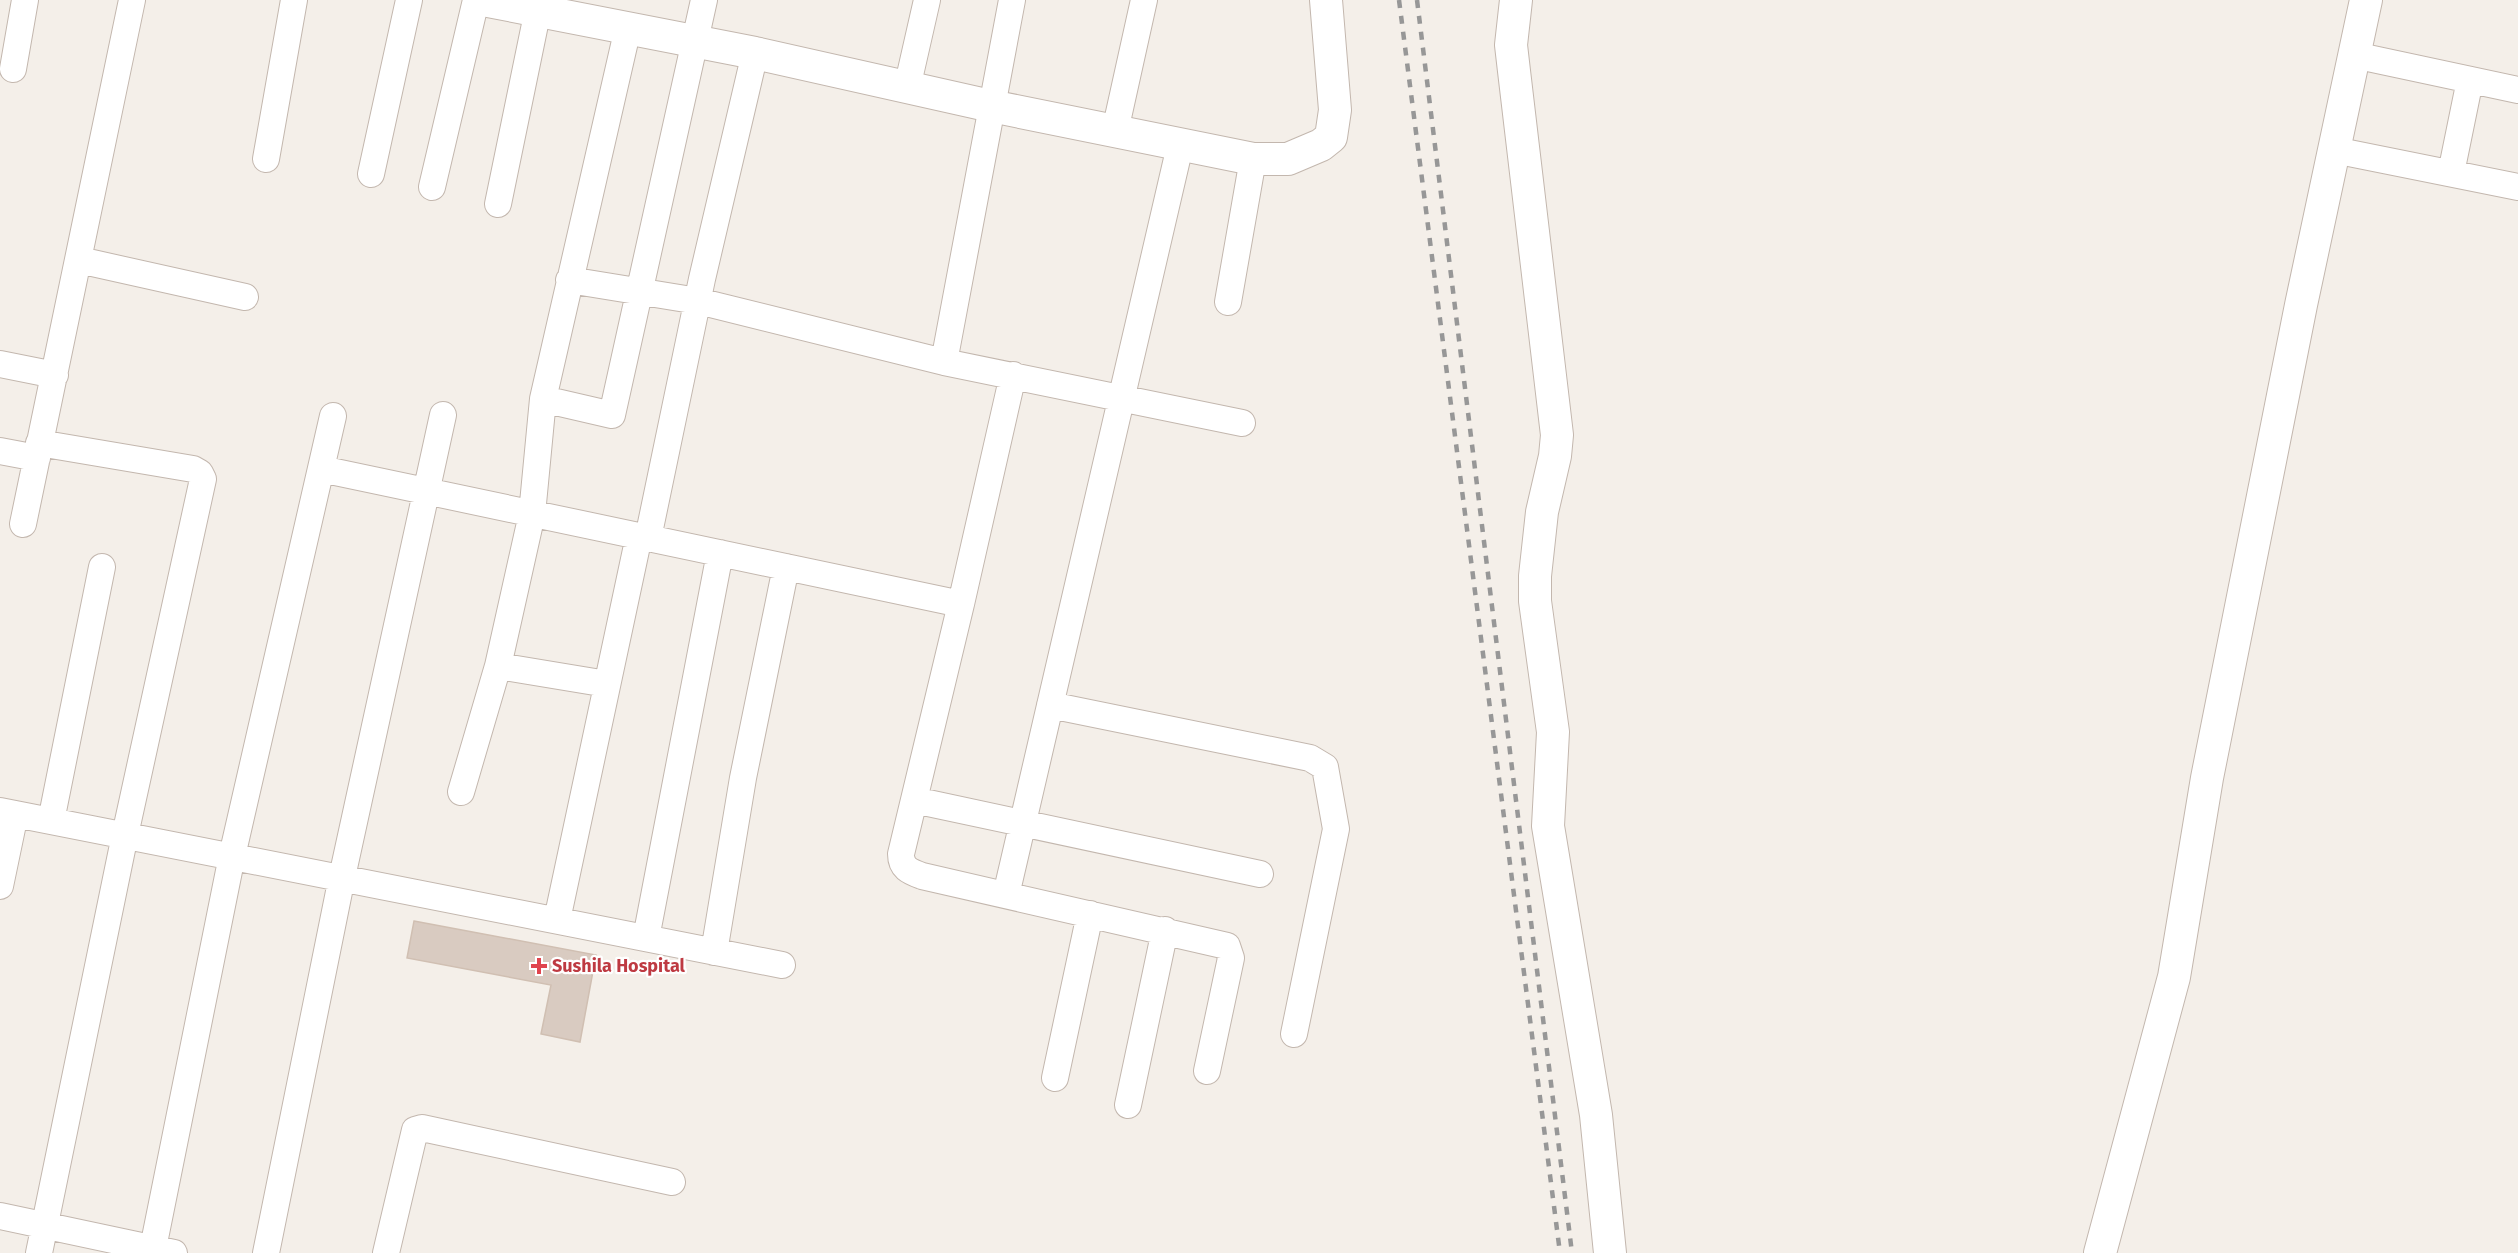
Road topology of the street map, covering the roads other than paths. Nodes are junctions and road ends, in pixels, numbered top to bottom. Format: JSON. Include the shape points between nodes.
{"nodes":[{"id":1,"x":25,"y":0,"type":"edge"},
{"id":2,"x":132,"y":0,"type":"edge"},
{"id":3,"x":294,"y":0,"type":"edge"},
{"id":4,"x":409,"y":0,"type":"edge"},
{"id":5,"x":476,"y":0,"type":"edge"},
{"id":6,"x":483,"y":0,"type":"edge"},
{"id":7,"x":704,"y":0,"type":"edge"},
{"id":8,"x":927,"y":0,"type":"edge"},
{"id":9,"x":1012,"y":0,"type":"edge"},
{"id":10,"x":1144,"y":0,"type":"edge"},
{"id":11,"x":1326,"y":0,"type":"edge"},
{"id":12,"x":1516,"y":0,"type":"edge"},
{"id":13,"x":2366,"y":0,"type":"edge"},
{"id":14,"x":539,"y":4,"type":"edge"},
{"id":15,"x":628,"y":28,"type":"junction"},
{"id":16,"x":696,"y":42,"type":"junction"},
{"id":17,"x":755,"y":53,"type":"junction"},
{"id":18,"x":2354,"y":55,"type":"junction"},
{"id":19,"x":12,"y":69,"type":"dead end"},
{"id":20,"x":2470,"y":80,"type":"junction"},
{"id":21,"x":907,"y":88,"type":"junction"},
{"id":22,"x":2518,"y":90,"type":"edge"},
{"id":23,"x":991,"y":106,"type":"junction"},
{"id":24,"x":1114,"y":131,"type":"junction"},
{"id":25,"x":1180,"y":146,"type":"junction"},
{"id":26,"x":2334,"y":150,"type":"junction"},
{"id":27,"x":266,"y":159,"type":"dead end"},
{"id":28,"x":1253,"y":159,"type":"junction"},
{"id":29,"x":2451,"y":173,"type":"junction"},
{"id":30,"x":370,"y":174,"type":"dead end"},
{"id":31,"x":432,"y":187,"type":"dead end"},
{"id":32,"x":2518,"y":187,"type":"edge"},
{"id":33,"x":498,"y":204,"type":"dead end"},
{"id":34,"x":79,"y":260,"type":"junction"},
{"id":35,"x":569,"y":280,"type":"junction"},
{"id":36,"x":638,"y":291,"type":"junction"},
{"id":37,"x":245,"y":297,"type":"dead end"},
{"id":38,"x":698,"y":301,"type":"junction"},
{"id":39,"x":1228,"y":302,"type":"dead end"},
{"id":40,"x":944,"y":362,"type":"junction"},
{"id":41,"x":0,"y":364,"type":"edge"},
{"id":42,"x":55,"y":375,"type":"junction"},
{"id":43,"x":1013,"y":375,"type":"junction"},
{"id":44,"x":1121,"y":397,"type":"junction"},
{"id":45,"x":543,"y":399,"type":"junction"},
{"id":46,"x":443,"y":415,"type":"dead end"},
{"id":47,"x":333,"y":416,"type":"dead end"},
{"id":48,"x":1242,"y":423,"type":"dead end"},
{"id":49,"x":0,"y":451,"type":"edge"},
{"id":50,"x":38,"y":451,"type":"junction"},
{"id":51,"x":321,"y":469,"type":"junction"},
{"id":52,"x":426,"y":492,"type":"junction"},
{"id":53,"x":532,"y":514,"type":"junction"},
{"id":54,"x":23,"y":524,"type":"dead end"},
{"id":55,"x":644,"y":537,"type":"junction"},
{"id":56,"x":720,"y":553,"type":"junction"},
{"id":57,"x":102,"y":567,"type":"dead end"},
{"id":58,"x":786,"y":567,"type":"junction"},
{"id":59,"x":961,"y":604,"type":"junction"},
{"id":60,"x":498,"y":666,"type":"junction"},
{"id":61,"x":608,"y":684,"type":"junction"},
{"id":62,"x":1050,"y":705,"type":"junction"},
{"id":63,"x":461,"y":792,"type":"dead end"},
{"id":64,"x":914,"y":800,"type":"junction"},
{"id":65,"x":8,"y":812,"type":"edge"},
{"id":66,"x":51,"y":821,"type":"junction"},
{"id":67,"x":1022,"y":822,"type":"junction"},
{"id":68,"x":125,"y":835,"type":"junction"},
{"id":69,"x":232,"y":856,"type":"junction"},
{"id":70,"x":1260,"y":874,"type":"dead end"},
{"id":71,"x":342,"y":877,"type":"junction"},
{"id":72,"x":0,"y":886,"type":"edge"},
{"id":73,"x":1006,"y":895,"type":"junction"},
{"id":74,"x":1090,"y":914,"type":"junction"},
{"id":75,"x":557,"y":920,"type":"junction"},
{"id":76,"x":1165,"y":930,"type":"junction"},
{"id":77,"x":646,"y":938,"type":"junction"},
{"id":78,"x":714,"y":952,"type":"junction"},
{"id":79,"x":782,"y":965,"type":"dead end"},
{"id":80,"x":1294,"y":1034,"type":"dead end"},
{"id":81,"x":1207,"y":1071,"type":"dead end"},
{"id":82,"x":1055,"y":1078,"type":"dead end"},
{"id":83,"x":1128,"y":1105,"type":"dead end"},
{"id":84,"x":672,"y":1182,"type":"dead end"},
{"id":85,"x":0,"y":1216,"type":"edge"},
{"id":86,"x":46,"y":1226,"type":"junction"},
{"id":87,"x":160,"y":1251,"type":"edge"},
{"id":88,"x":39,"y":1253,"type":"edge"},
{"id":89,"x":266,"y":1253,"type":"edge"},
{"id":90,"x":386,"y":1253,"type":"edge"},
{"id":91,"x":1610,"y":1253,"type":"edge"},
{"id":92,"x":2100,"y":1253,"type":"edge"}],
"edges":[{"from":1,"to":19,"type":"street"},
{"from":2,"to":34,"type":"street"},
{"from":3,"to":27,"type":"street"},
{"from":4,"to":30,"type":"street"},
{"from":5,"to":31,"type":"street"},
{"from":6,"to":14,"type":"street"},
{"from":7,"to":16,"type":"street"},
{"from":8,"to":21,"type":"street"},
{"from":9,"to":23,"type":"street"},
{"from":10,"to":24,"type":"street"},
{"from":11,"to":28,"type":"street","via":[[1335,110],[1331,137],[1288,159]]},
{"from":12,"to":91,"type":"street","via":[[1512,54],[1557,435],[1535,576],[1553,732],[1548,826],[1596,1115]]},
{"from":13,"to":18,"type":"street"},
{"from":14,"to":15,"type":"street"},
{"from":14,"to":33,"type":"street"},
{"from":15,"to":16,"type":"street"},
{"from":15,"to":35,"type":"street"},
{"from":16,"to":17,"type":"street"},
{"from":16,"to":36,"type":"street"},
{"from":17,"to":21,"type":"street"},
{"from":17,"to":38,"type":"street"},
{"from":18,"to":20,"type":"street"},
{"from":18,"to":26,"type":"street"},
{"from":20,"to":22,"type":"street"},
{"from":20,"to":29,"type":"street"},
{"from":21,"to":23,"type":"street"},
{"from":23,"to":24,"type":"street"},
{"from":23,"to":40,"type":"street"},
{"from":24,"to":25,"type":"street"},
{"from":25,"to":28,"type":"street"},
{"from":25,"to":44,"type":"street"},
{"from":26,"to":29,"type":"street"},
{"from":26,"to":92,"type":"street","via":[[2207,778],[2174,977]]},
{"from":28,"to":39,"type":"street"},
{"from":29,"to":32,"type":"street"},
{"from":34,"to":37,"type":"street"},
{"from":34,"to":42,"type":"street"},
{"from":35,"to":36,"type":"street"},
{"from":35,"to":45,"type":"street"},
{"from":36,"to":38,"type":"street"},
{"from":36,"to":45,"type":"street","via":[[612,415]]},
{"from":38,"to":40,"type":"street"},
{"from":38,"to":55,"type":"street"},
{"from":40,"to":43,"type":"street"},
{"from":41,"to":42,"type":"street"},
{"from":42,"to":50,"type":"street"},
{"from":43,"to":44,"type":"street"},
{"from":43,"to":59,"type":"street"},
{"from":44,"to":48,"type":"street"},
{"from":44,"to":62,"type":"street"},
{"from":45,"to":53,"type":"street"},
{"from":46,"to":52,"type":"street"},
{"from":47,"to":51,"type":"street"},
{"from":49,"to":50,"type":"street"},
{"from":50,"to":54,"type":"street"},
{"from":50,"to":68,"type":"street","via":[[193,469],[203,479]]},
{"from":51,"to":52,"type":"street"},
{"from":51,"to":69,"type":"street"},
{"from":52,"to":53,"type":"street"},
{"from":52,"to":71,"type":"street"},
{"from":53,"to":55,"type":"street"},
{"from":53,"to":60,"type":"street"},
{"from":55,"to":56,"type":"street"},
{"from":55,"to":61,"type":"street"},
{"from":56,"to":58,"type":"street"},
{"from":56,"to":77,"type":"street"},
{"from":57,"to":66,"type":"street"},
{"from":58,"to":59,"type":"street"},
{"from":58,"to":78,"type":"street","via":[[743,778]]},
{"from":59,"to":64,"type":"street"},
{"from":60,"to":61,"type":"street"},
{"from":60,"to":63,"type":"street"},
{"from":61,"to":75,"type":"street"},
{"from":62,"to":67,"type":"street"},
{"from":62,"to":80,"type":"street","via":[[1310,758],[1325,767],[1336,829]]},
{"from":64,"to":67,"type":"street"},
{"from":64,"to":73,"type":"street","via":[[901,854],[905,868],[922,876]]},
{"from":65,"to":66,"type":"street"},
{"from":65,"to":72,"type":"street"},
{"from":66,"to":68,"type":"street"},
{"from":67,"to":70,"type":"street"},
{"from":67,"to":73,"type":"street"},
{"from":68,"to":69,"type":"street"},
{"from":68,"to":86,"type":"street"},
{"from":69,"to":71,"type":"street"},
{"from":69,"to":87,"type":"street"},
{"from":71,"to":75,"type":"street"},
{"from":71,"to":89,"type":"street"},
{"from":73,"to":74,"type":"street"},
{"from":74,"to":76,"type":"street"},
{"from":74,"to":82,"type":"street"},
{"from":75,"to":77,"type":"street"},
{"from":76,"to":81,"type":"street","via":[[1217,942],[1230,952]]},
{"from":76,"to":83,"type":"street"},
{"from":77,"to":78,"type":"street"},
{"from":78,"to":79,"type":"street"},
{"from":84,"to":90,"type":"street","via":[[422,1128],[416,1130]]},
{"from":85,"to":86,"type":"street"},
{"from":86,"to":87,"type":"street"},
{"from":86,"to":88,"type":"street"}]}
